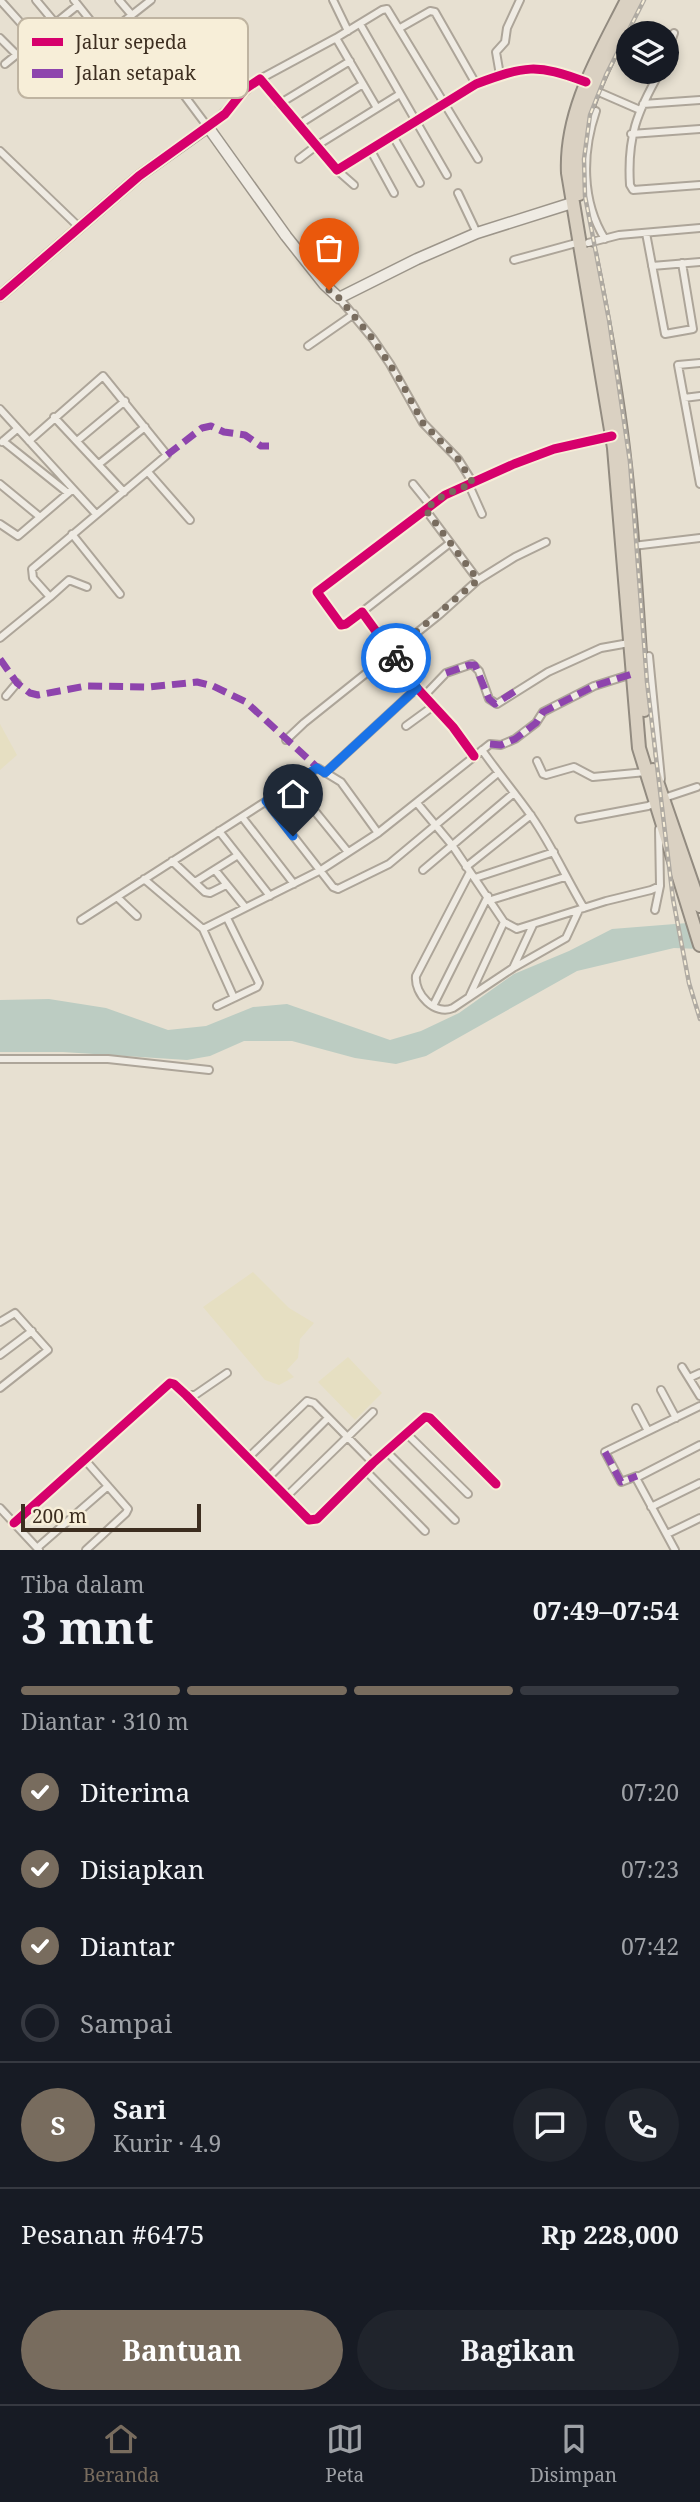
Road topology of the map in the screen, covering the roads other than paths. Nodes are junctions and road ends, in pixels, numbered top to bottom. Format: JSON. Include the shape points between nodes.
{"nodes":[{"id":1,"x":0,"y":0,"type":"edge"},
{"id":2,"x":36,"y":0,"type":"edge"},
{"id":3,"x":119,"y":0,"type":"edge"},
{"id":4,"x":151,"y":0,"type":"edge"},
{"id":5,"x":333,"y":0,"type":"edge"},
{"id":6,"x":520,"y":0,"type":"edge"},
{"id":7,"x":627,"y":0,"type":"edge"},
{"id":8,"x":636,"y":0,"type":"edge"},
{"id":9,"x":76,"y":3,"type":"edge"},
{"id":10,"x":131,"y":14,"type":"junction"},
{"id":11,"x":52,"y":18,"type":"edge"},
{"id":12,"x":62,"y":18,"type":"edge"},
{"id":13,"x":88,"y":18,"type":"edge"},
{"id":14,"x":126,"y":18,"type":"edge"},
{"id":15,"x":18,"y":20,"type":"edge"},
{"id":16,"x":359,"y":24,"type":"junction"},
{"id":17,"x":400,"y":28,"type":"junction"},
{"id":18,"x":348,"y":31,"type":"junction"},
{"id":19,"x":0,"y":38,"type":"edge"},
{"id":20,"x":336,"y":38,"type":"junction"},
{"id":21,"x":16,"y":54,"type":"joint"},
{"id":22,"x":350,"y":61,"type":"junction"},
{"id":23,"x":5,"y":64,"type":"dead end"},
{"id":24,"x":500,"y":75,"type":"junction"},
{"id":25,"x":260,"y":79,"type":"junction"},
{"id":26,"x":363,"y":84,"type":"junction"},
{"id":27,"x":476,"y":84,"type":"junction"},
{"id":28,"x":654,"y":84,"type":"edge"},
{"id":29,"x":589,"y":85,"type":"junction"},
{"id":30,"x":248,"y":87,"type":"edge"},
{"id":31,"x":400,"y":94,"type":"junction"},
{"id":32,"x":185,"y":98,"type":"edge"},
{"id":33,"x":238,"y":98,"type":"edge"},
{"id":34,"x":700,"y":100,"type":"edge"},
{"id":35,"x":446,"y":103,"type":"junction"},
{"id":36,"x":279,"y":104,"type":"junction"},
{"id":37,"x":642,"y":107,"type":"junction"},
{"id":38,"x":377,"y":108,"type":"junction"},
{"id":39,"x":596,"y":111,"type":"dead end"},
{"id":40,"x":416,"y":122,"type":"junction"},
{"id":41,"x":298,"y":125,"type":"junction"},
{"id":42,"x":208,"y":127,"type":"junction"},
{"id":43,"x":700,"y":129,"type":"edge"},
{"id":44,"x":631,"y":134,"type":"junction"},
{"id":45,"x":393,"y":136,"type":"junction"},
{"id":46,"x":316,"y":146,"type":"junction"},
{"id":47,"x":370,"y":149,"type":"junction"},
{"id":48,"x":573,"y":150,"type":"junction"},
{"id":49,"x":0,"y":151,"type":"edge"},
{"id":50,"x":299,"y":159,"type":"dead end"},
{"id":51,"x":478,"y":159,"type":"dead end"},
{"id":52,"x":337,"y":170,"type":"junction"},
{"id":53,"x":447,"y":175,"type":"dead end"},
{"id":54,"x":420,"y":183,"type":"dead end"},
{"id":55,"x":354,"y":185,"type":"dead end"},
{"id":56,"x":700,"y":185,"type":"edge"},
{"id":57,"x":394,"y":192,"type":"dead end"},
{"id":58,"x":458,"y":193,"type":"dead end"},
{"id":59,"x":572,"y":203,"type":"junction"},
{"id":60,"x":79,"y":227,"type":"junction"},
{"id":61,"x":700,"y":229,"type":"edge"},
{"id":62,"x":477,"y":233,"type":"junction"},
{"id":63,"x":646,"y":233,"type":"junction"},
{"id":64,"x":605,"y":239,"type":"junction"},
{"id":65,"x":584,"y":242,"type":"junction"},
{"id":66,"x":514,"y":260,"type":"dead end"},
{"id":67,"x":700,"y":261,"type":"edge"},
{"id":68,"x":682,"y":263,"type":"junction"},
{"id":69,"x":652,"y":266,"type":"junction"},
{"id":70,"x":0,"y":296,"type":"edge"},
{"id":71,"x":339,"y":298,"type":"junction"},
{"id":72,"x":354,"y":314,"type":"junction"},
{"id":73,"x":308,"y":346,"type":"dead end"},
{"id":74,"x":700,"y":363,"type":"edge"},
{"id":75,"x":700,"y":396,"type":"edge"},
{"id":76,"x":684,"y":398,"type":"junction"},
{"id":77,"x":125,"y":401,"type":"junction"},
{"id":78,"x":0,"y":409,"type":"edge"},
{"id":79,"x":54,"y":417,"type":"junction"},
{"id":80,"x":145,"y":427,"type":"junction"},
{"id":81,"x":18,"y":429,"type":"junction"},
{"id":82,"x":700,"y":433,"type":"edge"},
{"id":83,"x":692,"y":434,"type":"junction"},
{"id":84,"x":612,"y":436,"type":"junction"},
{"id":85,"x":29,"y":441,"type":"junction"},
{"id":86,"x":77,"y":441,"type":"junction"},
{"id":87,"x":1,"y":442,"type":"edge"},
{"id":88,"x":99,"y":464,"type":"junction"},
{"id":89,"x":148,"y":472,"type":"junction"},
{"id":90,"x":0,"y":484,"type":"edge"},
{"id":91,"x":413,"y":484,"type":"dead end"},
{"id":92,"x":471,"y":484,"type":"junction"},
{"id":93,"x":700,"y":484,"type":"edge"},
{"id":94,"x":71,"y":491,"type":"junction"},
{"id":95,"x":124,"y":492,"type":"junction"},
{"id":96,"x":427,"y":507,"type":"junction"},
{"id":97,"x":96,"y":514,"type":"junction"},
{"id":98,"x":482,"y":514,"type":"dead end"},
{"id":99,"x":40,"y":517,"type":"junction"},
{"id":100,"x":190,"y":520,"type":"dead end"},
{"id":101,"x":0,"y":524,"type":"edge"},
{"id":102,"x":72,"y":534,"type":"junction"},
{"id":103,"x":700,"y":538,"type":"edge"},
{"id":104,"x":546,"y":542,"type":"dead end"},
{"id":105,"x":450,"y":543,"type":"junction"},
{"id":106,"x":632,"y":547,"type":"junction"},
{"id":107,"x":478,"y":580,"type":"junction"},
{"id":108,"x":87,"y":587,"type":"dead end"},
{"id":109,"x":120,"y":594,"type":"dead end"},
{"id":110,"x":50,"y":597,"type":"junction"},
{"id":111,"x":362,"y":612,"type":"junction"},
{"id":112,"x":632,"y":618,"type":"junction"},
{"id":113,"x":0,"y":638,"type":"edge"},
{"id":114,"x":632,"y":638,"type":"junction"},
{"id":115,"x":392,"y":652,"type":"junction"},
{"id":116,"x":649,"y":656,"type":"dead end"},
{"id":117,"x":632,"y":674,"type":"junction"},
{"id":118,"x":18,"y":683,"type":"dead end"},
{"id":119,"x":417,"y":688,"type":"junction"},
{"id":120,"x":6,"y":696,"type":"dead end"},
{"id":121,"x":424,"y":696,"type":"junction"},
{"id":122,"x":432,"y":707,"type":"junction"},
{"id":123,"x":406,"y":726,"type":"dead end"},
{"id":124,"x":286,"y":740,"type":"dead end"},
{"id":125,"x":482,"y":750,"type":"junction"},
{"id":126,"x":474,"y":756,"type":"junction"},
{"id":127,"x":537,"y":761,"type":"dead end"},
{"id":128,"x":646,"y":772,"type":"junction"},
{"id":129,"x":325,"y":773,"type":"junction"},
{"id":130,"x":498,"y":773,"type":"junction"},
{"id":131,"x":292,"y":783,"type":"junction"},
{"id":132,"x":697,"y":786,"type":"dead end"},
{"id":133,"x":514,"y":793,"type":"junction"},
{"id":134,"x":266,"y":801,"type":"junction"},
{"id":135,"x":661,"y":801,"type":"junction"},
{"id":136,"x":417,"y":803,"type":"junction"},
{"id":137,"x":531,"y":815,"type":"junction"},
{"id":138,"x":242,"y":817,"type":"junction"},
{"id":139,"x":579,"y":819,"type":"dead end"},
{"id":140,"x":435,"y":824,"type":"junction"},
{"id":141,"x":219,"y":831,"type":"junction"},
{"id":142,"x":379,"y":833,"type":"junction"},
{"id":143,"x":452,"y":845,"type":"junction"},
{"id":144,"x":348,"y":852,"type":"junction"},
{"id":145,"x":554,"y":852,"type":"junction"},
{"id":146,"x":238,"y":855,"type":"junction"},
{"id":147,"x":172,"y":861,"type":"junction"},
{"id":148,"x":215,"y":870,"type":"junction"},
{"id":149,"x":321,"y":870,"type":"junction"},
{"id":150,"x":423,"y":870,"type":"dead end"},
{"id":151,"x":471,"y":872,"type":"junction"},
{"id":152,"x":565,"y":877,"type":"junction"},
{"id":153,"x":144,"y":879,"type":"junction"},
{"id":154,"x":195,"y":882,"type":"junction"},
{"id":155,"x":294,"y":884,"type":"junction"},
{"id":156,"x":226,"y":885,"type":"junction"},
{"id":157,"x":660,"y":886,"type":"junction"},
{"id":158,"x":270,"y":896,"type":"junction"},
{"id":159,"x":117,"y":897,"type":"junction"},
{"id":160,"x":489,"y":898,"type":"junction"},
{"id":161,"x":245,"y":907,"type":"junction"},
{"id":162,"x":582,"y":909,"type":"junction"},
{"id":163,"x":655,"y":910,"type":"dead end"},
{"id":164,"x":696,"y":911,"type":"edge"},
{"id":165,"x":137,"y":916,"type":"dead end"},
{"id":166,"x":227,"y":918,"type":"junction"},
{"id":167,"x":81,"y":920,"type":"dead end"},
{"id":168,"x":504,"y":922,"type":"junction"},
{"id":169,"x":533,"y":925,"type":"junction"},
{"id":170,"x":203,"y":929,"type":"junction"},
{"id":171,"x":700,"y":946,"type":"edge"},
{"id":172,"x":513,"y":968,"type":"junction"},
{"id":173,"x":470,"y":995,"type":"junction"},
{"id":174,"x":234,"y":998,"type":"junction"},
{"id":175,"x":217,"y":1006,"type":"dead end"},
{"id":176,"x":433,"y":1006,"type":"junction"},
{"id":177,"x":0,"y":1059,"type":"edge"},
{"id":178,"x":209,"y":1070,"type":"dead end"},
{"id":179,"x":0,"y":1322,"type":"edge"},
{"id":180,"x":32,"y":1331,"type":"junction"},
{"id":181,"x":0,"y":1355,"type":"edge"},
{"id":182,"x":682,"y":1367,"type":"dead end"},
{"id":183,"x":227,"y":1373,"type":"dead end"},
{"id":184,"x":700,"y":1373,"type":"edge"},
{"id":185,"x":689,"y":1378,"type":"junction"},
{"id":186,"x":0,"y":1388,"type":"edge"},
{"id":187,"x":661,"y":1390,"type":"dead end"},
{"id":188,"x":186,"y":1395,"type":"junction"},
{"id":189,"x":700,"y":1396,"type":"edge"},
{"id":190,"x":700,"y":1406,"type":"edge"},
{"id":191,"x":636,"y":1408,"type":"dead end"},
{"id":192,"x":373,"y":1412,"type":"dead end"},
{"id":193,"x":328,"y":1418,"type":"junction"},
{"id":194,"x":676,"y":1418,"type":"junction"},
{"id":195,"x":648,"y":1431,"type":"junction"},
{"id":196,"x":406,"y":1433,"type":"junction"},
{"id":197,"x":347,"y":1437,"type":"junction"},
{"id":198,"x":700,"y":1445,"type":"edge"},
{"id":199,"x":386,"y":1451,"type":"junction"},
{"id":200,"x":248,"y":1458,"type":"junction"},
{"id":201,"x":86,"y":1461,"type":"junction"},
{"id":202,"x":373,"y":1463,"type":"junction"},
{"id":203,"x":366,"y":1471,"type":"junction"},
{"id":204,"x":637,"y":1476,"type":"junction"},
{"id":205,"x":268,"y":1478,"type":"junction"},
{"id":206,"x":700,"y":1483,"type":"edge"},
{"id":207,"x":496,"y":1484,"type":"dead end"},
{"id":208,"x":108,"y":1486,"type":"junction"},
{"id":209,"x":468,"y":1494,"type":"dead end"},
{"id":210,"x":286,"y":1497,"type":"junction"},
{"id":211,"x":651,"y":1507,"type":"junction"},
{"id":212,"x":0,"y":1508,"type":"edge"},
{"id":213,"x":455,"y":1520,"type":"dead end"},
{"id":214,"x":699,"y":1521,"type":"edge"},
{"id":215,"x":14,"y":1523,"type":"junction"},
{"id":216,"x":425,"y":1531,"type":"dead end"},
{"id":217,"x":667,"y":1534,"type":"junction"},
{"id":218,"x":38,"y":1549,"type":"edge"},
{"id":219,"x":86,"y":1550,"type":"edge"},
{"id":220,"x":676,"y":1550,"type":"edge"}],
"edges":[{"from":1,"to":15,"type":"street"},
{"from":2,"to":11,"type":"street"},
{"from":3,"to":10,"type":"street"},
{"from":4,"to":10,"type":"street"},
{"from":5,"to":18,"type":"street"},
{"from":6,"to":24,"type":"street","via":[[505,42],[496,51]]},
{"from":7,"to":29,"type":"highway"},
{"from":8,"to":29,"type":"highway"},
{"from":9,"to":12,"type":"street"},
{"from":9,"to":13,"type":"street"},
{"from":10,"to":14,"type":"street"},
{"from":16,"to":17,"type":"street","via":[[387,9]]},
{"from":16,"to":18,"type":"street"},
{"from":16,"to":31,"type":"street"},
{"from":17,"to":27,"type":"street","via":[[435,12]]},
{"from":17,"to":35,"type":"street"},
{"from":18,"to":20,"type":"street"},
{"from":19,"to":21,"type":"street"},
{"from":20,"to":22,"type":"street"},
{"from":20,"to":25,"type":"street"},
{"from":21,"to":23,"type":"street"},
{"from":22,"to":26,"type":"street"},
{"from":22,"to":36,"type":"street"},
{"from":24,"to":27,"type":"street"},
{"from":24,"to":29,"type":"street","via":[[541,68]]},
{"from":25,"to":30,"type":"street"},
{"from":25,"to":36,"type":"street"},
{"from":26,"to":38,"type":"street"},
{"from":26,"to":41,"type":"street"},
{"from":27,"to":35,"type":"street"},
{"from":28,"to":37,"type":"street"},
{"from":29,"to":37,"type":"street"},
{"from":29,"to":48,"type":"highway"},
{"from":31,"to":38,"type":"street"},
{"from":31,"to":40,"type":"street"},
{"from":32,"to":42,"type":"street"},
{"from":33,"to":42,"type":"street"},
{"from":34,"to":37,"type":"street"},
{"from":35,"to":40,"type":"street"},
{"from":35,"to":51,"type":"street"},
{"from":36,"to":41,"type":"street"},
{"from":37,"to":44,"type":"street"},
{"from":38,"to":46,"type":"street"},
{"from":39,"to":64,"type":"street","via":[[588,140],[587,179],[593,217]]},
{"from":40,"to":45,"type":"street"},
{"from":40,"to":53,"type":"street"},
{"from":41,"to":46,"type":"street"},
{"from":42,"to":60,"type":"street","via":[[139,176]]},
{"from":42,"to":71,"type":"street","via":[[286,236]]},
{"from":43,"to":44,"type":"street"},
{"from":44,"to":56,"type":"street","via":[[633,190]]},
{"from":45,"to":47,"type":"street"},
{"from":45,"to":54,"type":"street"},
{"from":46,"to":50,"type":"street"},
{"from":46,"to":52,"type":"street"},
{"from":47,"to":52,"type":"street"},
{"from":47,"to":57,"type":"street"},
{"from":48,"to":59,"type":"highway","via":[[568,173]]},
{"from":48,"to":65,"type":"highway"},
{"from":49,"to":60,"type":"street"},
{"from":52,"to":55,"type":"street"},
{"from":58,"to":62,"type":"street"},
{"from":59,"to":62,"type":"street"},
{"from":59,"to":65,"type":"highway"},
{"from":60,"to":70,"type":"street"},
{"from":61,"to":63,"type":"street"},
{"from":62,"to":71,"type":"street"},
{"from":63,"to":64,"type":"street"},
{"from":63,"to":69,"type":"street"},
{"from":64,"to":65,"type":"street"},
{"from":65,"to":66,"type":"street"},
{"from":65,"to":84,"type":"highway"},
{"from":65,"to":106,"type":"highway","via":[[603,314]]},
{"from":67,"to":68,"type":"street"},
{"from":68,"to":69,"type":"street"},
{"from":68,"to":69,"type":"street","via":[[694,329],[665,334]]},
{"from":71,"to":72,"type":"street"},
{"from":72,"to":73,"type":"street"},
{"from":72,"to":92,"type":"street","via":[[390,364],[423,423],[458,459]]},
{"from":74,"to":76,"type":"street","via":[[678,365]]},
{"from":75,"to":76,"type":"street"},
{"from":76,"to":83,"type":"street"},
{"from":77,"to":79,"type":"street","via":[[103,376]]},
{"from":77,"to":80,"type":"street"},
{"from":77,"to":86,"type":"street"},
{"from":78,"to":81,"type":"street"},
{"from":79,"to":85,"type":"street"},
{"from":79,"to":86,"type":"street"},
{"from":80,"to":88,"type":"street"},
{"from":80,"to":89,"type":"street","via":[[167,456]]},
{"from":81,"to":85,"type":"street"},
{"from":81,"to":87,"type":"street"},
{"from":82,"to":83,"type":"street"},
{"from":83,"to":93,"type":"street"},
{"from":84,"to":92,"type":"street","via":[[554,449]]},
{"from":84,"to":112,"type":"highway"},
{"from":85,"to":94,"type":"street"},
{"from":86,"to":88,"type":"street"},
{"from":87,"to":94,"type":"street"},
{"from":88,"to":95,"type":"street"},
{"from":89,"to":95,"type":"street"},
{"from":89,"to":100,"type":"street"},
{"from":90,"to":99,"type":"street"},
{"from":91,"to":96,"type":"street"},
{"from":92,"to":96,"type":"street"},
{"from":92,"to":98,"type":"street"},
{"from":94,"to":97,"type":"street"},
{"from":94,"to":99,"type":"street"},
{"from":95,"to":97,"type":"street"},
{"from":96,"to":105,"type":"street"},
{"from":96,"to":111,"type":"street","via":[[317,592],[341,625]]},
{"from":97,"to":102,"type":"street"},
{"from":99,"to":101,"type":"street","via":[[18,536]]},
{"from":102,"to":109,"type":"street"},
{"from":102,"to":110,"type":"street","via":[[32,569]]},
{"from":103,"to":106,"type":"street"},
{"from":104,"to":107,"type":"street"},
{"from":105,"to":107,"type":"street"},
{"from":105,"to":111,"type":"street"},
{"from":106,"to":112,"type":"highway"},
{"from":107,"to":115,"type":"street"},
{"from":108,"to":110,"type":"street","via":[[69,580]]},
{"from":110,"to":113,"type":"street"},
{"from":111,"to":115,"type":"street"},
{"from":112,"to":114,"type":"highway"},
{"from":114,"to":117,"type":"highway"},
{"from":114,"to":121,"type":"street","via":[[548,672],[497,704],[489,699],[472,664],[446,673]]},
{"from":114,"to":135,"type":"highway","via":[[648,754]]},
{"from":115,"to":119,"type":"street"},
{"from":115,"to":124,"type":"street"},
{"from":116,"to":135,"type":"street"},
{"from":117,"to":125,"type":"street","via":[[599,684],[543,712],[515,739]]},
{"from":117,"to":128,"type":"highway"},
{"from":118,"to":120,"type":"street"},
{"from":119,"to":121,"type":"street"},
{"from":119,"to":129,"type":"street"},
{"from":121,"to":122,"type":"street"},
{"from":122,"to":123,"type":"street"},
{"from":122,"to":126,"type":"street"},
{"from":125,"to":126,"type":"street"},
{"from":125,"to":130,"type":"street"},
{"from":126,"to":136,"type":"street"},
{"from":127,"to":128,"type":"street","via":[[546,775],[575,767],[593,776]]},
{"from":128,"to":135,"type":"highway"},
{"from":129,"to":131,"type":"street","via":[[317,768]]},
{"from":129,"to":142,"type":"street","via":[[341,782]]},
{"from":130,"to":133,"type":"street"},
{"from":130,"to":140,"type":"street"},
{"from":131,"to":134,"type":"street"},
{"from":131,"to":144,"type":"street"},
{"from":132,"to":135,"type":"street"},
{"from":133,"to":137,"type":"street"},
{"from":133,"to":143,"type":"street"},
{"from":134,"to":138,"type":"street"},
{"from":134,"to":149,"type":"street"},
{"from":135,"to":139,"type":"street"},
{"from":135,"to":157,"type":"street"},
{"from":135,"to":164,"type":"highway"},
{"from":136,"to":140,"type":"street"},
{"from":136,"to":142,"type":"street"},
{"from":137,"to":145,"type":"street"},
{"from":137,"to":151,"type":"street"},
{"from":138,"to":141,"type":"street"},
{"from":138,"to":155,"type":"street"},
{"from":140,"to":143,"type":"street"},
{"from":140,"to":149,"type":"street","via":[[390,864],[338,889]]},
{"from":141,"to":146,"type":"street"},
{"from":141,"to":147,"type":"street"},
{"from":142,"to":144,"type":"street"},
{"from":143,"to":150,"type":"street"},
{"from":143,"to":151,"type":"street"},
{"from":144,"to":149,"type":"street"},
{"from":145,"to":151,"type":"street"},
{"from":145,"to":152,"type":"street"},
{"from":146,"to":148,"type":"street"},
{"from":146,"to":158,"type":"street"},
{"from":147,"to":153,"type":"street"},
{"from":147,"to":154,"type":"street"},
{"from":148,"to":154,"type":"street"},
{"from":148,"to":156,"type":"street"},
{"from":149,"to":155,"type":"street"},
{"from":151,"to":160,"type":"street"},
{"from":151,"to":176,"type":"street","via":[[416,976],[421,995]]},
{"from":152,"to":160,"type":"street"},
{"from":152,"to":162,"type":"street"},
{"from":153,"to":159,"type":"street"},
{"from":153,"to":170,"type":"street"},
{"from":154,"to":156,"type":"street","via":[[208,893]]},
{"from":155,"to":158,"type":"street"},
{"from":156,"to":161,"type":"street"},
{"from":157,"to":162,"type":"street"},
{"from":157,"to":163,"type":"street"},
{"from":158,"to":161,"type":"street"},
{"from":159,"to":165,"type":"street"},
{"from":159,"to":167,"type":"street"},
{"from":160,"to":168,"type":"street"},
{"from":160,"to":176,"type":"street"},
{"from":161,"to":166,"type":"street"},
{"from":162,"to":169,"type":"street"},
{"from":162,"to":172,"type":"street","via":[[566,938]]},
{"from":164,"to":171,"type":"highway"},
{"from":166,"to":170,"type":"street"},
{"from":166,"to":174,"type":"street","via":[[259,983]]},
{"from":168,"to":169,"type":"street","via":[[517,929]]},
{"from":168,"to":173,"type":"street"},
{"from":169,"to":172,"type":"street"},
{"from":170,"to":174,"type":"street"},
{"from":172,"to":173,"type":"street"},
{"from":173,"to":176,"type":"street","via":[[448,1010]]},
{"from":174,"to":175,"type":"street"},
{"from":177,"to":178,"type":"street","via":[[107,1059]]},
{"from":179,"to":180,"type":"street","via":[[15,1312]]},
{"from":180,"to":181,"type":"street"},
{"from":180,"to":186,"type":"street","via":[[48,1350]]},
{"from":182,"to":185,"type":"street"},
{"from":183,"to":188,"type":"street","via":[[195,1395]]},
{"from":184,"to":185,"type":"street"},
{"from":185,"to":189,"type":"street"},
{"from":187,"to":194,"type":"street"},
{"from":188,"to":200,"type":"street"},
{"from":188,"to":201,"type":"street","via":[[168,1384]]},
{"from":190,"to":194,"type":"street"},
{"from":191,"to":195,"type":"street"},
{"from":192,"to":197,"type":"street"},
{"from":193,"to":197,"type":"street"},
{"from":193,"to":200,"type":"street","via":[[314,1403],[305,1402]]},
{"from":193,"to":205,"type":"street"},
{"from":194,"to":195,"type":"street"},
{"from":195,"to":204,"type":"street","via":[[606,1452],[621,1482]]},
{"from":196,"to":199,"type":"street"},
{"from":196,"to":207,"type":"street","via":[[421,1419],[430,1418]]},
{"from":196,"to":209,"type":"street"},
{"from":197,"to":202,"type":"street"},
{"from":197,"to":210,"type":"street"},
{"from":198,"to":204,"type":"street"},
{"from":199,"to":202,"type":"street"},
{"from":199,"to":213,"type":"street"},
{"from":200,"to":205,"type":"street"},
{"from":201,"to":208,"type":"street"},
{"from":201,"to":215,"type":"street"},
{"from":202,"to":203,"type":"street"},
{"from":203,"to":210,"type":"street","via":[[317,1519],[309,1520]]},
{"from":203,"to":216,"type":"street"},
{"from":204,"to":211,"type":"street"},
{"from":205,"to":210,"type":"street"},
{"from":206,"to":211,"type":"street"},
{"from":208,"to":218,"type":"street"},
{"from":208,"to":219,"type":"street","via":[[128,1511]]},
{"from":211,"to":217,"type":"street"},
{"from":212,"to":215,"type":"street"},
{"from":214,"to":217,"type":"street"},
{"from":215,"to":218,"type":"street"},
{"from":217,"to":220,"type":"street"}]}
